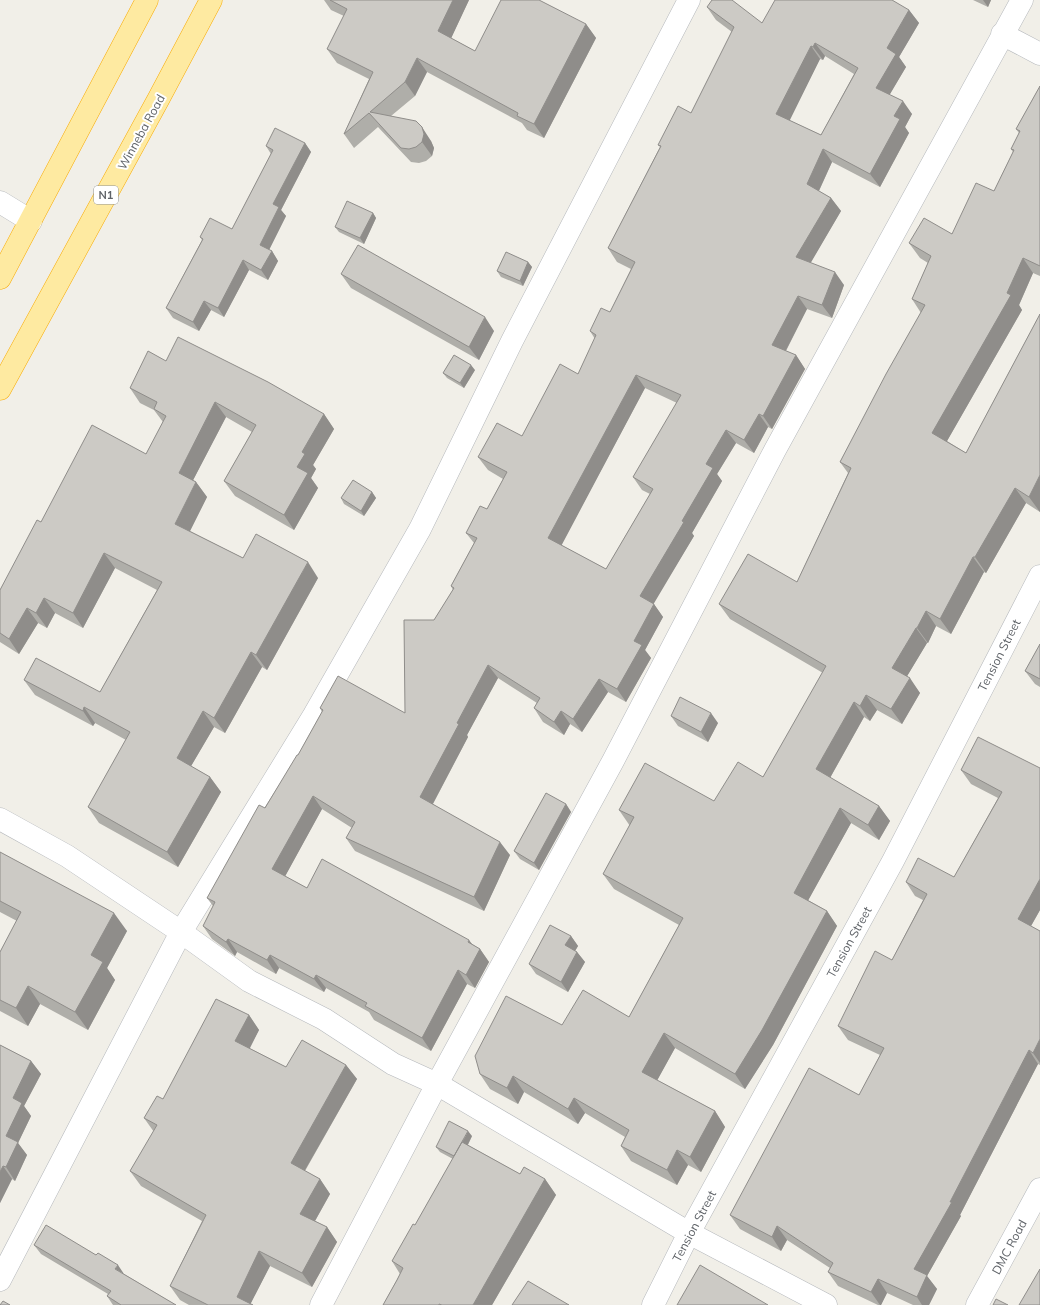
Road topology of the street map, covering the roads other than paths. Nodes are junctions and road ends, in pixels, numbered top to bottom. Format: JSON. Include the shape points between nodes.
{"nodes":[{"id":1,"x":148,"y":0,"type":"edge"},
{"id":2,"x":211,"y":0,"type":"edge"},
{"id":3,"x":689,"y":0,"type":"edge"},
{"id":4,"x":1022,"y":0,"type":"edge"},
{"id":5,"x":1002,"y":34,"type":"junction"},
{"id":6,"x":1040,"y":54,"type":"edge"},
{"id":7,"x":0,"y":202,"type":"edge"},
{"id":8,"x":31,"y":221,"type":"junction"},
{"id":9,"x":0,"y":278,"type":"edge"},
{"id":10,"x":0,"y":389,"type":"edge"},
{"id":11,"x":1040,"y":576,"type":"edge"},
{"id":12,"x":0,"y":819,"type":"edge"},
{"id":13,"x":181,"y":932,"type":"junction"},
{"id":14,"x":437,"y":1084,"type":"junction"},
{"id":15,"x":1040,"y":1188,"type":"edge"},
{"id":16,"x":689,"y":1233,"type":"junction"},
{"id":17,"x":0,"y":1280,"type":"edge"},
{"id":18,"x":320,"y":1305,"type":"edge"},
{"id":19,"x":653,"y":1305,"type":"edge"},
{"id":20,"x":826,"y":1305,"type":"edge"},
{"id":21,"x":977,"y":1305,"type":"edge"}],
"edges":[{"from":1,"to":8,"type":"highway"},
{"from":2,"to":10,"type":"highway","name":"Winneba Road","number":"N1"},
{"from":3,"to":13,"type":"street","via":[[512,341],[420,529],[314,715]]},
{"from":4,"to":5,"type":"street"},
{"from":5,"to":6,"type":"street"},
{"from":5,"to":14,"type":"street","via":[[775,450],[613,761]]},
{"from":7,"to":8,"type":"street"},
{"from":8,"to":9,"type":"highway"},
{"from":11,"to":16,"type":"street","name":"Tension Street","via":[[893,861]]},
{"from":12,"to":13,"type":"street","via":[[67,856]]},
{"from":13,"to":14,"type":"street","via":[[249,980],[324,1019],[393,1064]]},
{"from":13,"to":17,"type":"street"},
{"from":14,"to":16,"type":"street"},
{"from":14,"to":18,"type":"street"},
{"from":15,"to":21,"type":"street","name":"DMC Road"},
{"from":16,"to":19,"type":"street","name":"Tension Street"},
{"from":16,"to":20,"type":"street"}]}
